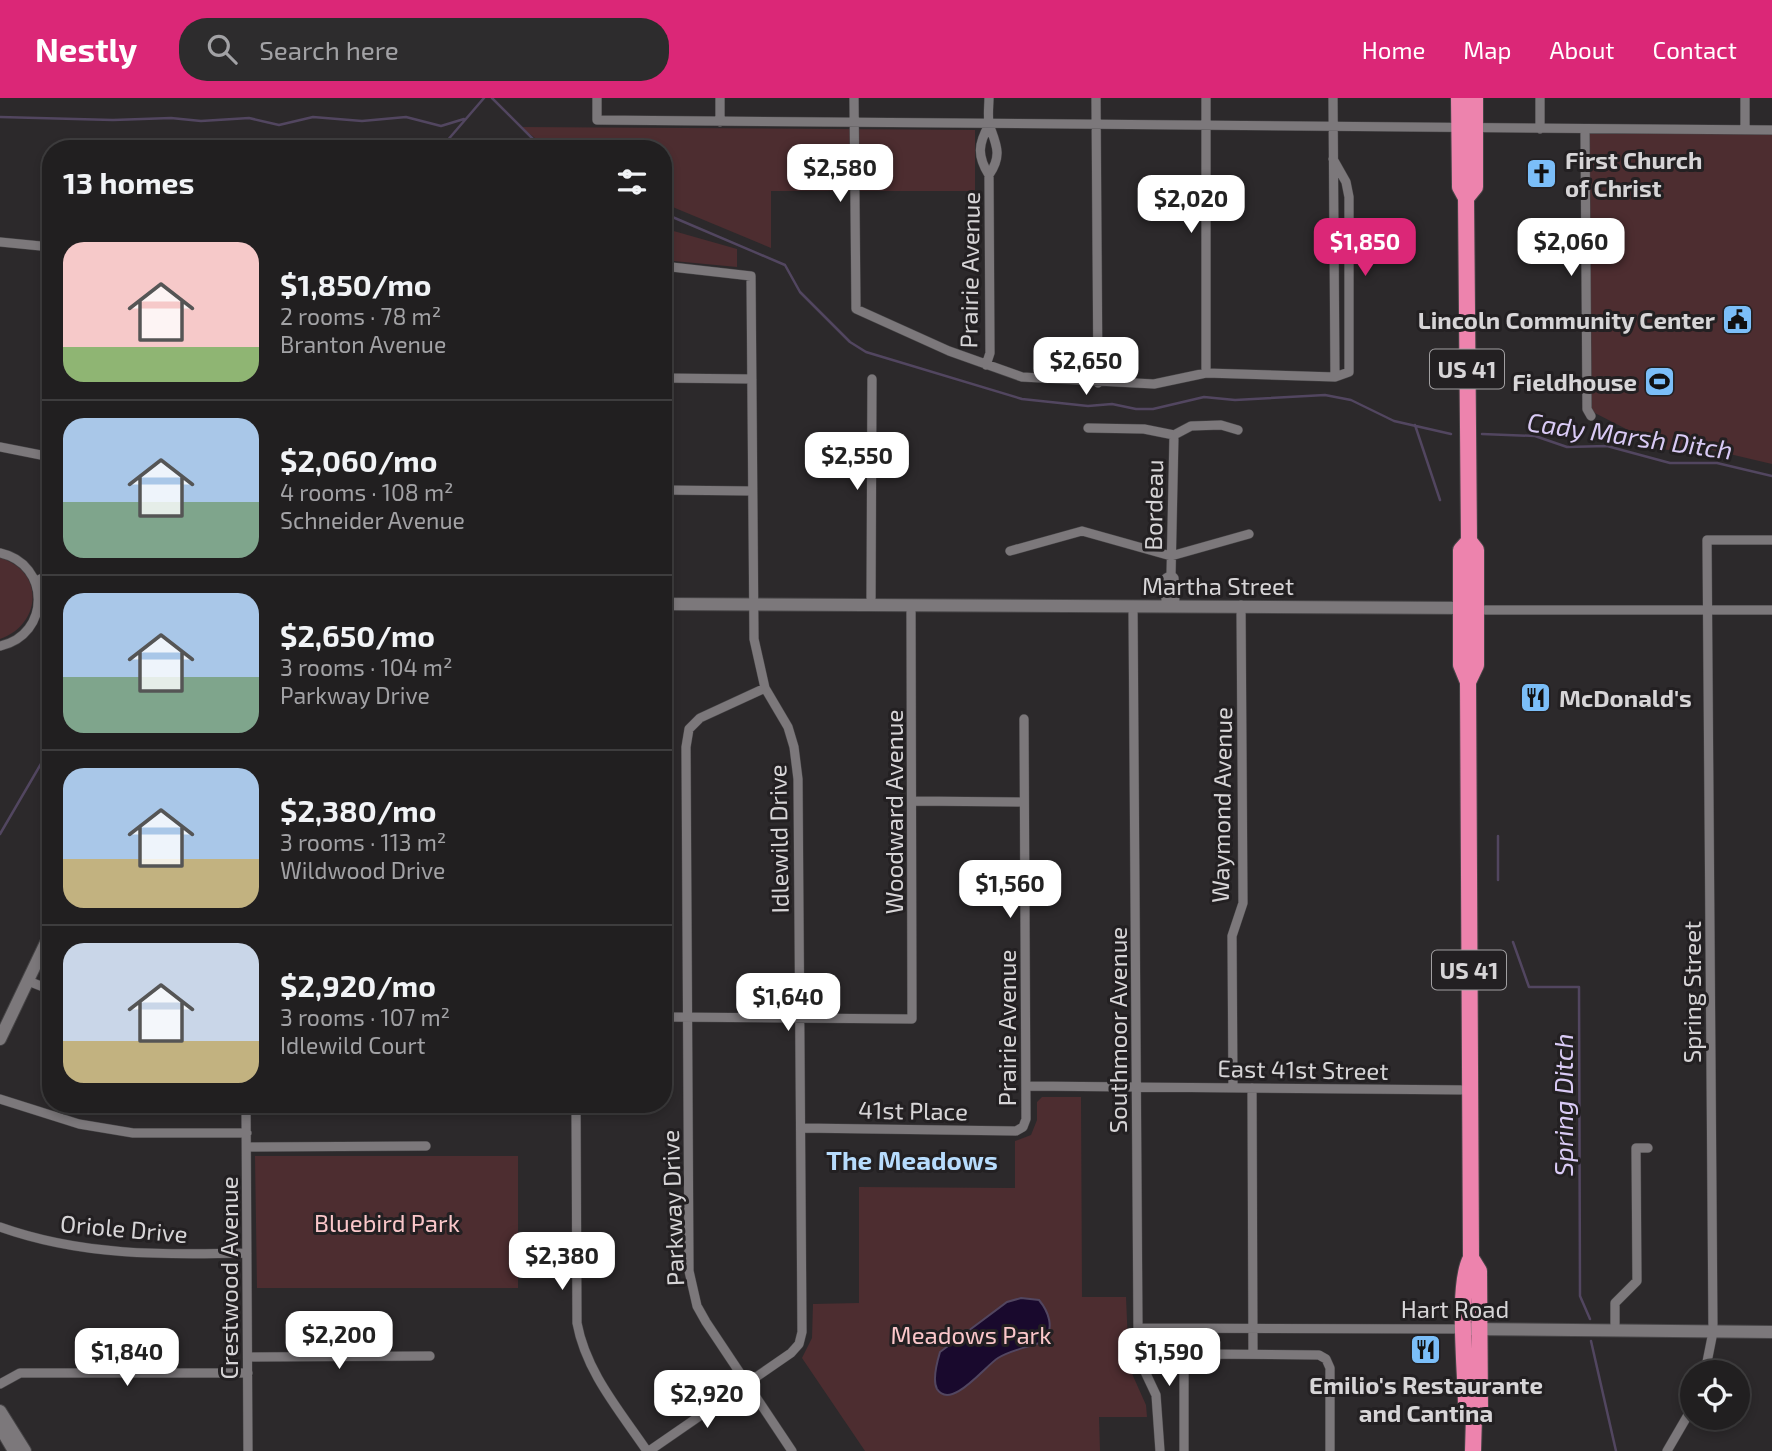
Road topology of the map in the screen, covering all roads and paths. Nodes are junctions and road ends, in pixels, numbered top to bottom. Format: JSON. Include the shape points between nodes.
{"nodes":[{"id":1,"x":597,"y":98,"type":"edge"},
{"id":2,"x":720,"y":98,"type":"edge"},
{"id":3,"x":854,"y":98,"type":"edge"},
{"id":4,"x":989,"y":98,"type":"edge"},
{"id":5,"x":1096,"y":98,"type":"edge"},
{"id":6,"x":1206,"y":98,"type":"edge"},
{"id":7,"x":1333,"y":98,"type":"edge"},
{"id":8,"x":1459,"y":98,"type":"edge"},
{"id":9,"x":1475,"y":98,"type":"edge"},
{"id":10,"x":1540,"y":98,"type":"edge"},
{"id":11,"x":1745,"y":98,"type":"edge"},
{"id":12,"x":720,"y":122,"type":"junction"},
{"id":13,"x":854,"y":123,"type":"junction"},
{"id":14,"x":989,"y":125,"type":"junction"},
{"id":15,"x":1096,"y":125,"type":"junction"},
{"id":16,"x":1206,"y":126,"type":"junction"},
{"id":17,"x":1333,"y":126,"type":"junction"},
{"id":18,"x":1467,"y":128,"type":"junction"},
{"id":19,"x":1540,"y":129,"type":"junction"},
{"id":20,"x":1585,"y":129,"type":"junction"},
{"id":21,"x":1745,"y":130,"type":"junction"},
{"id":22,"x":1772,"y":130,"type":"edge"},
{"id":23,"x":1333,"y":159,"type":"junction"},
{"id":24,"x":989,"y":175,"type":"junction"},
{"id":25,"x":0,"y":242,"type":"edge"},
{"id":26,"x":42,"y":246,"type":"edge"},
{"id":27,"x":672,"y":267,"type":"edge"},
{"id":28,"x":986,"y":365,"type":"junction"},
{"id":29,"x":1206,"y":373,"type":"junction"},
{"id":30,"x":1335,"y":377,"type":"junction"},
{"id":31,"x":672,"y":378,"type":"edge"},
{"id":32,"x":752,"y":379,"type":"junction"},
{"id":33,"x":873,"y":379,"type":"dead end"},
{"id":34,"x":1098,"y":383,"type":"junction"},
{"id":35,"x":1591,"y":416,"type":"dead end"},
{"id":36,"x":1088,"y":428,"type":"dead end"},
{"id":37,"x":1238,"y":430,"type":"dead end"},
{"id":38,"x":1174,"y":435,"type":"junction"},
{"id":39,"x":0,"y":447,"type":"edge"},
{"id":40,"x":42,"y":452,"type":"edge"},
{"id":41,"x":672,"y":490,"type":"edge"},
{"id":42,"x":752,"y":491,"type":"junction"},
{"id":43,"x":1249,"y":534,"type":"dead end"},
{"id":44,"x":1772,"y":540,"type":"edge"},
{"id":45,"x":1010,"y":551,"type":"dead end"},
{"id":46,"x":0,"y":553,"type":"edge"},
{"id":47,"x":1171,"y":556,"type":"junction"},
{"id":48,"x":42,"y":578,"type":"edge"},
{"id":49,"x":36,"y":581,"type":"junction"},
{"id":50,"x":672,"y":604,"type":"edge"},
{"id":51,"x":752,"y":604,"type":"junction"},
{"id":52,"x":871,"y":604,"type":"junction"},
{"id":53,"x":911,"y":605,"type":"junction"},
{"id":54,"x":1171,"y":605,"type":"junction"},
{"id":55,"x":1241,"y":605,"type":"junction"},
{"id":56,"x":1133,"y":606,"type":"junction"},
{"id":57,"x":1468,"y":608,"type":"junction"},
{"id":58,"x":1708,"y":610,"type":"junction"},
{"id":59,"x":1772,"y":610,"type":"edge"},
{"id":60,"x":0,"y":646,"type":"edge"},
{"id":61,"x":765,"y":688,"type":"junction"},
{"id":62,"x":1024,"y":719,"type":"dead end"},
{"id":63,"x":913,"y":801,"type":"junction"},
{"id":64,"x":1024,"y":802,"type":"junction"},
{"id":65,"x":42,"y":951,"type":"edge"},
{"id":66,"x":28,"y":981,"type":"junction"},
{"id":67,"x":42,"y":986,"type":"edge"},
{"id":68,"x":672,"y":1017,"type":"edge"},
{"id":69,"x":688,"y":1017,"type":"junction"},
{"id":70,"x":800,"y":1018,"type":"junction"},
{"id":71,"x":0,"y":1039,"type":"edge"},
{"id":72,"x":1026,"y":1087,"type":"junction"},
{"id":73,"x":1136,"y":1087,"type":"junction"},
{"id":74,"x":1233,"y":1088,"type":"junction"},
{"id":75,"x":1252,"y":1088,"type":"junction"},
{"id":76,"x":1470,"y":1090,"type":"junction"},
{"id":77,"x":0,"y":1099,"type":"edge"},
{"id":78,"x":42,"y":1112,"type":"edge"},
{"id":79,"x":44,"y":1113,"type":"edge"},
{"id":80,"x":246,"y":1113,"type":"edge"},
{"id":81,"x":576,"y":1113,"type":"edge"},
{"id":82,"x":1023,"y":1127,"type":"joint"},
{"id":83,"x":802,"y":1128,"type":"junction"},
{"id":84,"x":247,"y":1133,"type":"junction"},
{"id":85,"x":426,"y":1146,"type":"dead end"},
{"id":86,"x":247,"y":1147,"type":"junction"},
{"id":87,"x":1648,"y":1148,"type":"dead end"},
{"id":88,"x":0,"y":1227,"type":"edge"},
{"id":89,"x":247,"y":1253,"type":"junction"},
{"id":90,"x":1138,"y":1328,"type":"junction"},
{"id":91,"x":1253,"y":1329,"type":"junction"},
{"id":92,"x":1472,"y":1329,"type":"junction"},
{"id":93,"x":1615,"y":1331,"type":"junction"},
{"id":94,"x":1713,"y":1332,"type":"junction"},
{"id":95,"x":1772,"y":1332,"type":"edge"},
{"id":96,"x":1253,"y":1354,"type":"junction"},
{"id":97,"x":430,"y":1356,"type":"dead end"},
{"id":98,"x":248,"y":1357,"type":"junction"},
{"id":99,"x":1707,"y":1360,"type":"edge"},
{"id":100,"x":248,"y":1373,"type":"junction"},
{"id":101,"x":0,"y":1384,"type":"edge"},
{"id":102,"x":747,"y":1384,"type":"junction"},
{"id":103,"x":0,"y":1411,"type":"edge"},
{"id":104,"x":0,"y":1427,"type":"edge"},
{"id":105,"x":1680,"y":1429,"type":"edge"},
{"id":106,"x":14,"y":1451,"type":"edge"},
{"id":107,"x":25,"y":1451,"type":"edge"},
{"id":108,"x":248,"y":1451,"type":"edge"},
{"id":109,"x":648,"y":1451,"type":"edge"},
{"id":110,"x":792,"y":1451,"type":"edge"},
{"id":111,"x":1160,"y":1451,"type":"edge"},
{"id":112,"x":1184,"y":1451,"type":"edge"},
{"id":113,"x":1330,"y":1451,"type":"edge"},
{"id":114,"x":1473,"y":1451,"type":"edge"},
{"id":115,"x":1667,"y":1451,"type":"edge"}],
"edges":[{"from":1,"to":12,"type":"street","via":[[597,120]]},
{"from":2,"to":12,"type":"street"},
{"from":3,"to":13,"type":"street"},
{"from":4,"to":14,"type":"street","name":"Prairie Avenue"},
{"from":5,"to":15,"type":"street"},
{"from":6,"to":16,"type":"street"},
{"from":7,"to":17,"type":"street"},
{"from":8,"to":18,"type":"highway","number":"US 41"},
{"from":9,"to":18,"type":"highway","number":"US 41"},
{"from":10,"to":19,"type":"street"},
{"from":11,"to":21,"type":"street"},
{"from":12,"to":13,"type":"street"},
{"from":13,"to":14,"type":"street"},
{"from":13,"to":28,"type":"street","via":[[856,309]]},
{"from":14,"to":15,"type":"street"},
{"from":14,"to":24,"type":"street","name":"Prairie Avenue","via":[[998,141],[998,161]]},
{"from":14,"to":24,"type":"street","name":"Prairie Avenue","via":[[980,140],[980,161]]},
{"from":15,"to":16,"type":"street"},
{"from":15,"to":34,"type":"street"},
{"from":16,"to":17,"type":"street"},
{"from":16,"to":29,"type":"street"},
{"from":17,"to":18,"type":"street"},
{"from":17,"to":23,"type":"street"},
{"from":18,"to":19,"type":"street"},
{"from":18,"to":57,"type":"highway","number":"US 41","via":[[1460,187],[1466,198],[1468,541],[1461,550]]},
{"from":19,"to":20,"type":"street"},
{"from":20,"to":21,"type":"street"},
{"from":20,"to":35,"type":"street","via":[[1587,409]]},
{"from":21,"to":22,"type":"street"},
{"from":23,"to":30,"type":"street"},
{"from":23,"to":30,"type":"street","via":[[1349,197],[1351,362],[1349,372]]},
{"from":24,"to":28,"type":"street","name":"Prairie Avenue","via":[[990,353]]},
{"from":25,"to":26,"type":"street"},
{"from":27,"to":32,"type":"street","name":"Idlewild Drive","via":[[751,275]]},
{"from":28,"to":34,"type":"street","via":[[1022,377]]},
{"from":29,"to":30,"type":"street"},
{"from":29,"to":34,"type":"street","via":[[1154,384]]},
{"from":31,"to":32,"type":"street"},
{"from":32,"to":42,"type":"street","name":"Idlewild Drive"},
{"from":33,"to":52,"type":"street"},
{"from":36,"to":38,"type":"street","via":[[1144,429]]},
{"from":37,"to":38,"type":"street","via":[[1221,425],[1191,426]]},
{"from":38,"to":47,"type":"street","name":"Bordeau"},
{"from":39,"to":40,"type":"street"},
{"from":41,"to":42,"type":"street"},
{"from":42,"to":51,"type":"street","name":"Idlewild Drive"},
{"from":43,"to":47,"type":"street"},
{"from":44,"to":58,"type":"street","name":"Spring Street","via":[[1707,540]]},
{"from":45,"to":47,"type":"street","via":[[1082,531]]},
{"from":46,"to":49,"type":"street","via":[[19,561]]},
{"from":47,"to":54,"type":"street","name":"Bordeau","via":[[1167,578]]},
{"from":48,"to":49,"type":"street"},
{"from":49,"to":60,"type":"street","via":[[39,607],[33,624],[21,637]]},
{"from":50,"to":51,"type":"street","name":"Martha Street"},
{"from":51,"to":52,"type":"street","name":"Martha Street"},
{"from":51,"to":61,"type":"street","name":"Idlewild Drive"},
{"from":52,"to":53,"type":"street","name":"Martha Street"},
{"from":53,"to":56,"type":"street","name":"Martha Street"},
{"from":53,"to":63,"type":"street","name":"Woodward Avenue"},
{"from":54,"to":55,"type":"street","name":"Martha Street"},
{"from":54,"to":56,"type":"street","name":"Martha Street"},
{"from":55,"to":57,"type":"street","name":"Martha Street"},
{"from":55,"to":74,"type":"street","name":"Waymond Avenue","via":[[1242,903],[1232,936]]},
{"from":56,"to":73,"type":"street","name":"Southmoor Avenue"},
{"from":57,"to":58,"type":"street","name":"Martha Street"},
{"from":57,"to":76,"type":"highway","number":"US 41","via":[[1476,665],[1468,682]]},
{"from":58,"to":59,"type":"street","name":"Martha Street"},
{"from":58,"to":94,"type":"street","name":"Spring Street"},
{"from":61,"to":69,"type":"street","name":"Parkway Drive","via":[[700,718],[689,729]]},
{"from":61,"to":70,"type":"street","name":"Idlewild Drive","via":[[788,727],[799,779]]},
{"from":62,"to":64,"type":"street","name":"Prairie Avenue"},
{"from":63,"to":64,"type":"street"},
{"from":63,"to":70,"type":"street","name":"Woodward Avenue","via":[[912,1019]]},
{"from":64,"to":72,"type":"street","name":"Prairie Avenue"},
{"from":65,"to":66,"type":"street"},
{"from":66,"to":67,"type":"street"},
{"from":66,"to":71,"type":"street"},
{"from":68,"to":69,"type":"street"},
{"from":69,"to":70,"type":"street"},
{"from":69,"to":102,"type":"street","name":"Parkway Drive","via":[[692,1288],[706,1322]]},
{"from":70,"to":83,"type":"street","name":"Idlewild Drive"},
{"from":72,"to":73,"type":"street","name":"East 41st Street"},
{"from":72,"to":82,"type":"street","name":"Prairie Avenue"},
{"from":73,"to":74,"type":"street","name":"East 41st Street"},
{"from":73,"to":90,"type":"street","name":"Southmoor Avenue"},
{"from":74,"to":75,"type":"street","name":"East 41st Street"},
{"from":75,"to":76,"type":"street","name":"East 41st Street"},
{"from":75,"to":91,"type":"street"},
{"from":76,"to":92,"type":"highway","number":"US 41","via":[[1472,1258],[1479,1271]]},
{"from":77,"to":78,"type":"street"},
{"from":79,"to":84,"type":"street","via":[[133,1133]]},
{"from":80,"to":84,"type":"street","name":"Crestwood Avenue"},
{"from":81,"to":109,"type":"street","via":[[577,1323],[581,1343],[599,1380]]},
{"from":82,"to":83,"type":"street","name":"41st Place"},
{"from":83,"to":102,"type":"street","name":"Idlewild Drive","via":[[799,1344]]},
{"from":84,"to":86,"type":"street","name":"Crestwood Avenue"},
{"from":85,"to":86,"type":"street"},
{"from":86,"to":89,"type":"street","name":"Crestwood Avenue"},
{"from":87,"to":93,"type":"street","via":[[1636,1148],[1637,1281],[1615,1303]]},
{"from":88,"to":89,"type":"street","name":"Oriole Drive","via":[[101,1251]]},
{"from":89,"to":98,"type":"street","name":"Crestwood Avenue"},
{"from":90,"to":91,"type":"street","name":"Hart Road"},
{"from":90,"to":111,"type":"street","name":"Southmoor Avenue","via":[[1140,1361],[1156,1395]]},
{"from":91,"to":92,"type":"street","name":"Hart Road"},
{"from":91,"to":96,"type":"street"},
{"from":92,"to":93,"type":"street","name":"Hart Road"},
{"from":92,"to":114,"type":"highway","number":"US 41","via":[[1480,1408],[1474,1416]]},
{"from":93,"to":94,"type":"street","name":"Hart Road"},
{"from":94,"to":95,"type":"street","name":"Hart Road"},
{"from":94,"to":99,"type":"street","name":"Spring Street"},
{"from":96,"to":112,"type":"street","via":[[1197,1353],[1188,1357],[1184,1366]]},
{"from":96,"to":113,"type":"street","via":[[1326,1359],[1330,1368]]},
{"from":97,"to":98,"type":"street"},
{"from":98,"to":100,"type":"street","name":"Crestwood Avenue"},
{"from":100,"to":101,"type":"street","via":[[20,1373]]},
{"from":100,"to":108,"type":"street","name":"Crestwood Avenue"},
{"from":102,"to":109,"type":"street"},
{"from":102,"to":110,"type":"street","name":"Parkway Drive"},
{"from":103,"to":107,"type":"street"},
{"from":104,"to":106,"type":"street"},
{"from":105,"to":115,"type":"street"}]}
